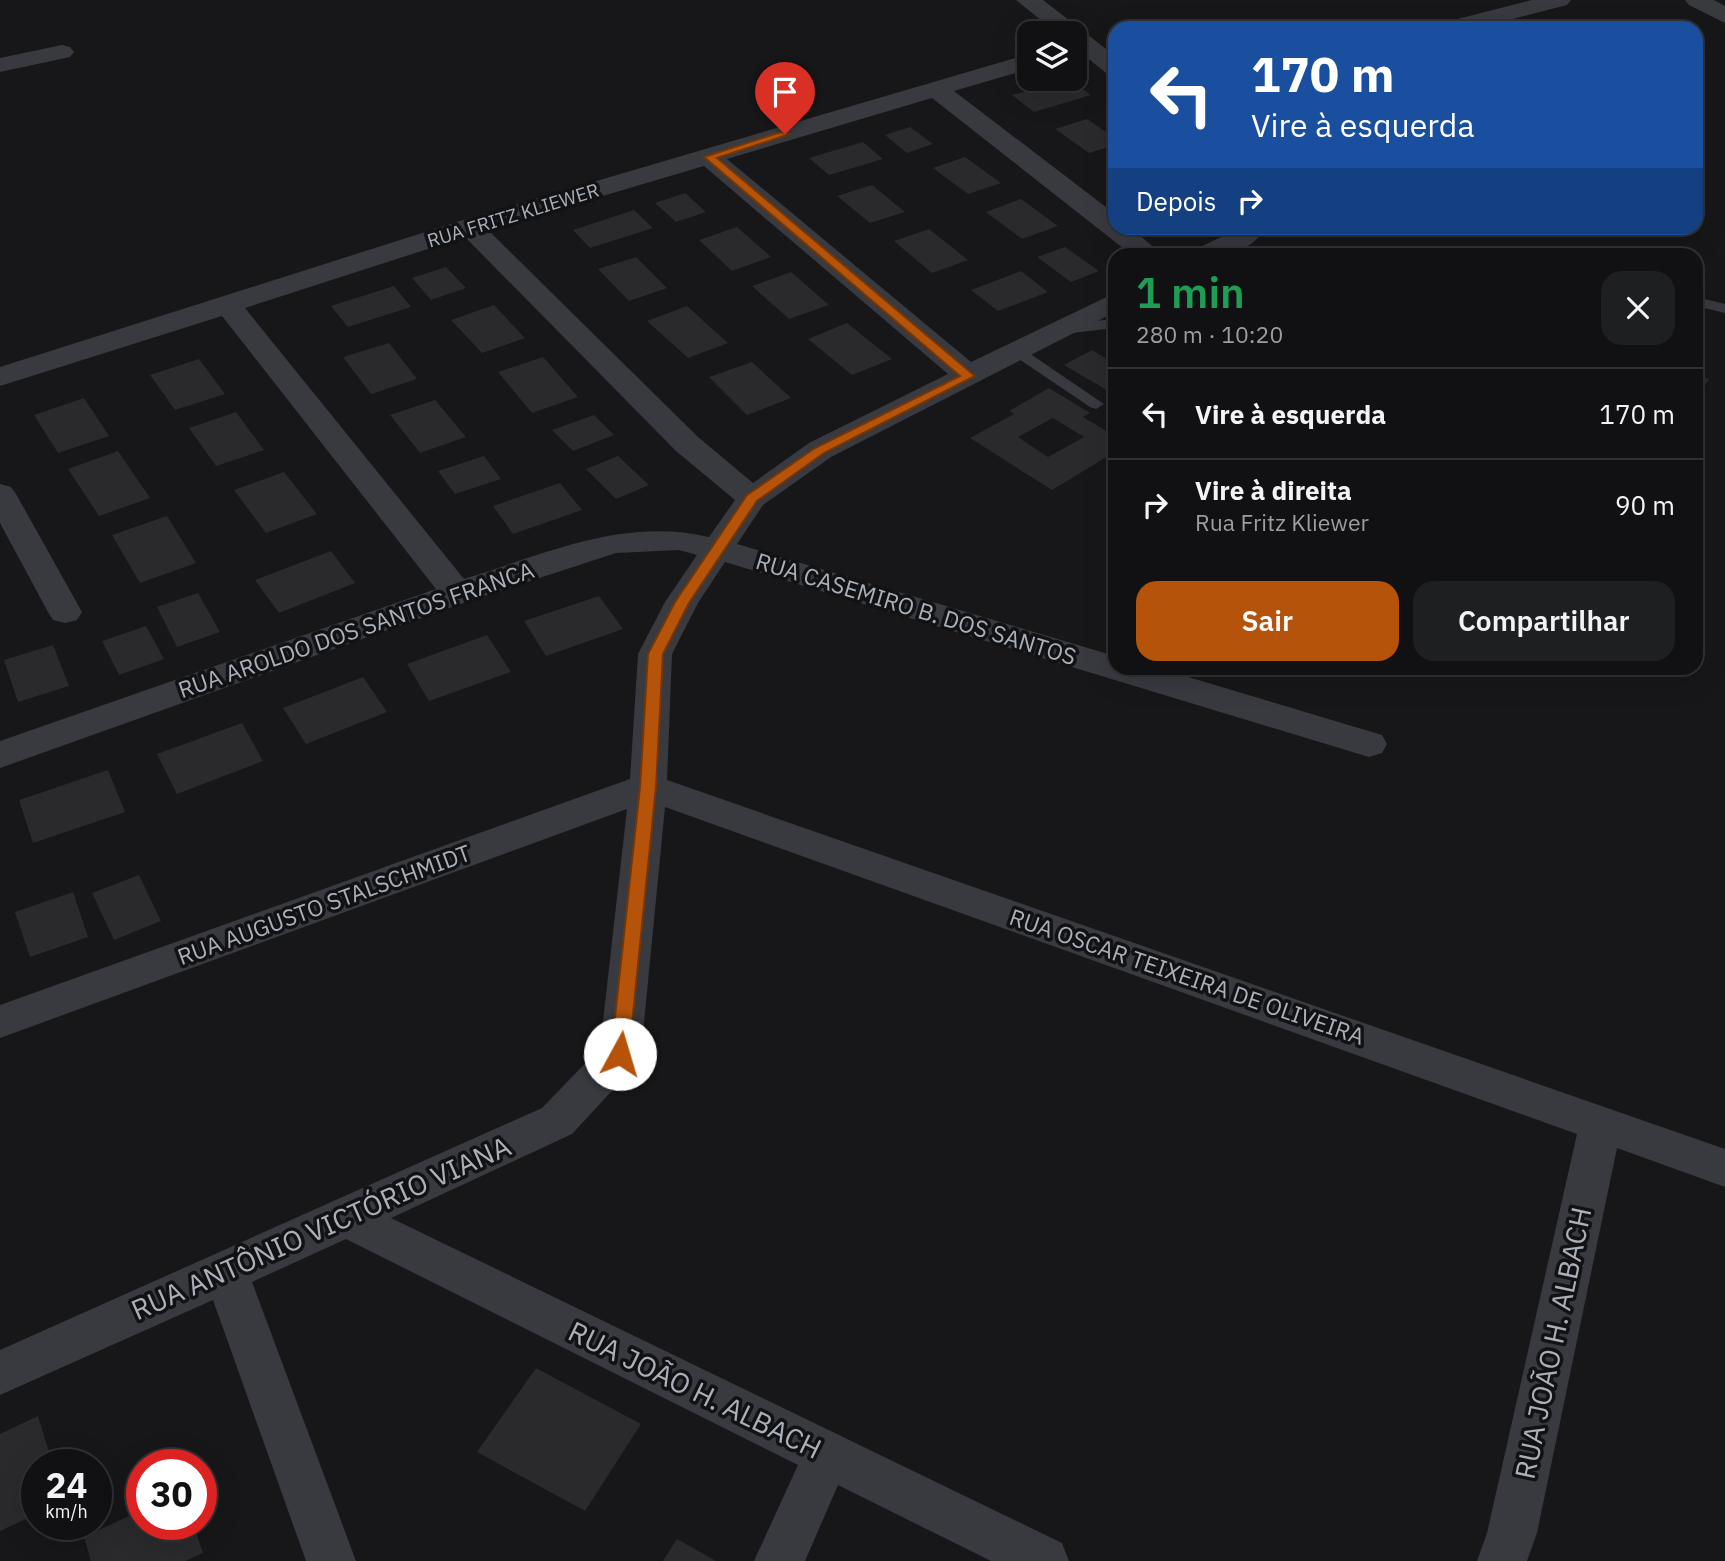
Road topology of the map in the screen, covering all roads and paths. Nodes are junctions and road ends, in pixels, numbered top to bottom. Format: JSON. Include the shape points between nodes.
{"nodes":[{"id":1,"x":1030,"y":0,"type":"edge"},
{"id":2,"x":1559,"y":0,"type":"edge"},
{"id":3,"x":1697,"y":0,"type":"edge"},
{"id":4,"x":1725,"y":16,"type":"edge"},
{"id":5,"x":1055,"y":21,"type":"edge"},
{"id":6,"x":1477,"y":21,"type":"edge"},
{"id":7,"x":1087,"y":47,"type":"edge"},
{"id":8,"x":62,"y":51,"type":"dead end"},
{"id":9,"x":1108,"y":63,"type":"edge"},
{"id":10,"x":0,"y":65,"type":"edge"},
{"id":11,"x":1017,"y":65,"type":"edge"},
{"id":12,"x":936,"y":89,"type":"junction"},
{"id":13,"x":709,"y":157,"type":"junction"},
{"id":14,"x":1108,"y":222,"type":"edge"},
{"id":15,"x":470,"y":227,"type":"junction"},
{"id":16,"x":1125,"y":235,"type":"edge"},
{"id":17,"x":1245,"y":235,"type":"edge"},
{"id":18,"x":1141,"y":248,"type":"edge"},
{"id":19,"x":1220,"y":248,"type":"edge"},
{"id":20,"x":1703,"y":303,"type":"edge"},
{"id":21,"x":1108,"y":304,"type":"edge"},
{"id":22,"x":229,"y":306,"type":"junction"},
{"id":23,"x":1725,"y":309,"type":"edge"},
{"id":24,"x":1108,"y":324,"type":"edge"},
{"id":25,"x":1059,"y":329,"type":"junction"},
{"id":26,"x":1018,"y":352,"type":"junction"},
{"id":27,"x":969,"y":376,"type":"junction"},
{"id":28,"x":0,"y":377,"type":"edge"},
{"id":29,"x":1096,"y":404,"type":"dead end"},
{"id":30,"x":0,"y":494,"type":"edge"},
{"id":31,"x":752,"y":498,"type":"junction"},
{"id":32,"x":717,"y":549,"type":"junction"},
{"id":33,"x":457,"y":593,"type":"junction"},
{"id":34,"x":65,"y":612,"type":"dead end"},
{"id":35,"x":1108,"y":666,"type":"edge"},
{"id":36,"x":1138,"y":675,"type":"edge"},
{"id":37,"x":1369,"y":744,"type":"dead end"},
{"id":38,"x":0,"y":755,"type":"edge"},
{"id":39,"x":648,"y":787,"type":"junction"},
{"id":40,"x":0,"y":1022,"type":"edge"},
{"id":41,"x":1601,"y":1124,"type":"junction"},
{"id":42,"x":1725,"y":1168,"type":"edge"},
{"id":43,"x":347,"y":1219,"type":"junction"},
{"id":44,"x":226,"y":1273,"type":"junction"},
{"id":45,"x":0,"y":1373,"type":"edge"},
{"id":46,"x":828,"y":1455,"type":"junction"},
{"id":47,"x":331,"y":1561,"type":"edge"},
{"id":48,"x":779,"y":1561,"type":"edge"},
{"id":49,"x":1044,"y":1561,"type":"edge"},
{"id":50,"x":1502,"y":1561,"type":"edge"}],
"edges":[{"from":1,"to":5,"type":"street"},
{"from":2,"to":6,"type":"street"},
{"from":3,"to":4,"type":"street"},
{"from":7,"to":9,"type":"street"},
{"from":8,"to":10,"type":"street"},
{"from":11,"to":12,"type":"street","name":"RUA FRITZ KLIEWER"},
{"from":12,"to":13,"type":"street","name":"RUA FRITZ KLIEWER"},
{"from":12,"to":14,"type":"street"},
{"from":13,"to":15,"type":"street","name":"RUA FRITZ KLIEWER"},
{"from":13,"to":27,"type":"street"},
{"from":15,"to":22,"type":"street","name":"RUA FRITZ KLIEWER"},
{"from":15,"to":31,"type":"street","via":[[687,444]]},
{"from":16,"to":18,"type":"street"},
{"from":17,"to":19,"type":"street"},
{"from":20,"to":23,"type":"lane"},
{"from":21,"to":25,"type":"street"},
{"from":22,"to":28,"type":"street","name":"RUA FRITZ KLIEWER"},
{"from":22,"to":33,"type":"street"},
{"from":24,"to":25,"type":"lane"},
{"from":25,"to":26,"type":"street"},
{"from":26,"to":27,"type":"street"},
{"from":26,"to":29,"type":"lane"},
{"from":27,"to":31,"type":"street","via":[[820,450]]},
{"from":30,"to":34,"type":"street"},
{"from":31,"to":32,"type":"street"},
{"from":32,"to":33,"type":"street","name":"RUA AROLDO DOS SANTOS FRANCA","via":[[679,540],[614,543]]},
{"from":32,"to":35,"type":"street","name":"RUA CASEMIRO B. DOS SANTOS"},
{"from":32,"to":39,"type":"street","via":[[655,654]]},
{"from":33,"to":38,"type":"street","name":"RUA AROLDO DOS SANTOS FRANCA"},
{"from":36,"to":37,"type":"street","name":"RUA CASEMIRO B. DOS SANTOS"},
{"from":39,"to":40,"type":"street","name":"RUA AUGUSTO STALSCHMIDT"},
{"from":39,"to":41,"type":"street","name":"RUA OSCAR TEIXEIRA DE OLIVEIRA"},
{"from":39,"to":43,"type":"street","name":"RUA ANTÔNIO VICTÓRIO VIANA","via":[[620,1054],[556,1121]]},
{"from":41,"to":42,"type":"street","name":"RUA OSCAR TEIXEIRA DE OLIVEIRA"},
{"from":41,"to":50,"type":"street","name":"RUA JOÃO H. ALBACH","via":[[1512,1533]]},
{"from":43,"to":44,"type":"street","name":"RUA ANTÔNIO VICTÓRIO VIANA"},
{"from":43,"to":46,"type":"street","name":"RUA JOÃO H. ALBACH"},
{"from":44,"to":45,"type":"street","name":"RUA ANTÔNIO VICTÓRIO VIANA"},
{"from":44,"to":47,"type":"street"},
{"from":46,"to":48,"type":"street"},
{"from":46,"to":49,"type":"street","name":"RUA JOÃO H. ALBACH"}]}
